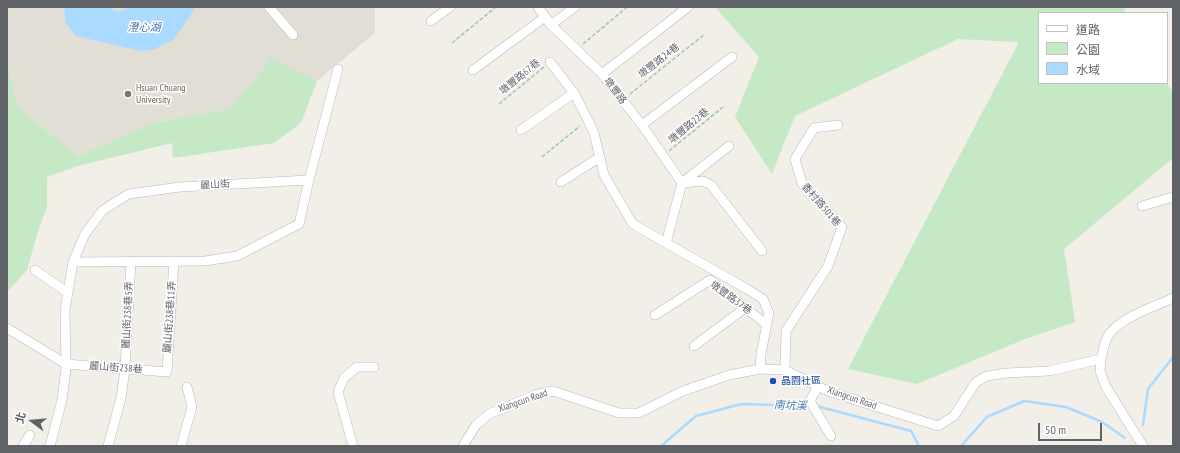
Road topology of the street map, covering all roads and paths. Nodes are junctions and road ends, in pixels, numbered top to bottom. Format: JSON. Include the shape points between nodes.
{"nodes":[{"id":1,"x":269,"y":7,"type":"edge"},
{"id":2,"x":450,"y":7,"type":"edge"},
{"id":3,"x":496,"y":7,"type":"edge"},
{"id":4,"x":538,"y":7,"type":"edge"},
{"id":5,"x":575,"y":7,"type":"edge"},
{"id":6,"x":627,"y":7,"type":"edge"},
{"id":7,"x":688,"y":7,"type":"edge"},
{"id":8,"x":545,"y":17,"type":"junction"},
{"id":9,"x":431,"y":21,"type":"dead end"},
{"id":10,"x":551,"y":25,"type":"junction"},
{"id":11,"x":705,"y":34,"type":"dead end"},
{"id":12,"x":293,"y":35,"type":"dead end"},
{"id":13,"x":452,"y":43,"type":"dead end"},
{"id":14,"x":577,"y":49,"type":"junction"},
{"id":15,"x":732,"y":57,"type":"dead end"},
{"id":16,"x":550,"y":62,"type":"joint"},
{"id":17,"x":338,"y":69,"type":"dead end"},
{"id":18,"x":473,"y":70,"type":"dead end"},
{"id":19,"x":602,"y":74,"type":"junction"},
{"id":20,"x":574,"y":93,"type":"junction"},
{"id":21,"x":622,"y":100,"type":"junction"},
{"id":22,"x":499,"y":104,"type":"dead end"},
{"id":23,"x":723,"y":107,"type":"dead end"},
{"id":24,"x":588,"y":120,"type":"junction"},
{"id":25,"x":642,"y":125,"type":"junction"},
{"id":26,"x":838,"y":125,"type":"dead end"},
{"id":27,"x":521,"y":130,"type":"dead end"},
{"id":28,"x":729,"y":146,"type":"dead end"},
{"id":29,"x":542,"y":156,"type":"dead end"},
{"id":30,"x":663,"y":156,"type":"junction"},
{"id":31,"x":600,"y":157,"type":"junction"},
{"id":32,"x":309,"y":180,"type":"junction"},
{"id":33,"x":561,"y":182,"type":"dead end"},
{"id":34,"x":682,"y":183,"type":"junction"},
{"id":35,"x":1173,"y":197,"type":"edge"},
{"id":36,"x":1142,"y":206,"type":"dead end"},
{"id":37,"x":666,"y":243,"type":"junction"},
{"id":38,"x":762,"y":251,"type":"dead end"},
{"id":39,"x":131,"y":261,"type":"junction"},
{"id":40,"x":174,"y":261,"type":"junction"},
{"id":41,"x":73,"y":262,"type":"junction"},
{"id":42,"x":35,"y":270,"type":"dead end"},
{"id":43,"x":68,"y":293,"type":"junction"},
{"id":44,"x":1173,"y":298,"type":"edge"},
{"id":45,"x":746,"y":308,"type":"junction"},
{"id":46,"x":655,"y":315,"type":"dead end"},
{"id":47,"x":766,"y":324,"type":"junction"},
{"id":48,"x":7,"y":328,"type":"edge"},
{"id":49,"x":694,"y":346,"type":"dead end"},
{"id":50,"x":1101,"y":359,"type":"junction"},
{"id":51,"x":66,"y":364,"type":"junction"},
{"id":52,"x":374,"y":367,"type":"dead end"},
{"id":53,"x":125,"y":369,"type":"junction"},
{"id":54,"x":760,"y":369,"type":"junction"},
{"id":55,"x":785,"y":370,"type":"junction"},
{"id":56,"x":167,"y":372,"type":"joint"},
{"id":57,"x":187,"y":386,"type":"dead end"},
{"id":58,"x":818,"y":386,"type":"junction"},
{"id":59,"x":30,"y":435,"type":"dead end"},
{"id":60,"x":831,"y":436,"type":"dead end"},
{"id":61,"x":23,"y":446,"type":"edge"},
{"id":62,"x":50,"y":446,"type":"edge"},
{"id":63,"x":108,"y":446,"type":"edge"},
{"id":64,"x":181,"y":446,"type":"edge"},
{"id":65,"x":353,"y":446,"type":"edge"},
{"id":66,"x":463,"y":446,"type":"edge"},
{"id":67,"x":1143,"y":446,"type":"edge"}],
"edges":[{"from":1,"to":12,"type":"street"},
{"from":2,"to":9,"type":"street"},
{"from":3,"to":13,"type":"path"},
{"from":4,"to":8,"type":"street","name":"墩豐路"},
{"from":5,"to":10,"type":"street"},
{"from":6,"to":14,"type":"path"},
{"from":7,"to":19,"type":"street"},
{"from":8,"to":10,"type":"street","name":"墩豐路"},
{"from":8,"to":18,"type":"street"},
{"from":10,"to":14,"type":"street","name":"墩豐路"},
{"from":11,"to":21,"type":"path","name":"墩豐路24巷"},
{"from":14,"to":19,"type":"street","name":"墩豐路"},
{"from":15,"to":25,"type":"street"},
{"from":16,"to":20,"type":"street"},
{"from":16,"to":22,"type":"path","name":"墩豐路67巷"},
{"from":17,"to":32,"type":"street"},
{"from":19,"to":21,"type":"street","name":"墩豐路"},
{"from":20,"to":24,"type":"street"},
{"from":20,"to":27,"type":"street"},
{"from":21,"to":25,"type":"street","name":"墩豐路"},
{"from":23,"to":30,"type":"path","name":"墩豐路22巷"},
{"from":24,"to":29,"type":"path"},
{"from":24,"to":31,"type":"street"},
{"from":25,"to":30,"type":"street","name":"墩豐路"},
{"from":26,"to":55,"type":"street","name":"香村路501巷","via":[[814,128],[795,159],[802,183],[842,227],[828,266],[786,331]]},
{"from":28,"to":34,"type":"street"},
{"from":30,"to":34,"type":"street","name":"墩豐路"},
{"from":31,"to":33,"type":"street"},
{"from":31,"to":37,"type":"street","via":[[604,175],[634,224]]},
{"from":32,"to":40,"type":"street","via":[[300,224],[237,256],[205,261]]},
{"from":32,"to":41,"type":"street","name":"麗山街","via":[[180,188],[129,194],[103,210],[85,234]]},
{"from":34,"to":37,"type":"street"},
{"from":34,"to":38,"type":"street","via":[[703,181],[710,185]]},
{"from":35,"to":36,"type":"street"},
{"from":37,"to":47,"type":"street","via":[[763,299],[769,313]]},
{"from":39,"to":40,"type":"street"},
{"from":39,"to":41,"type":"street"},
{"from":39,"to":53,"type":"street","name":"麗山街238巷5弄"},
{"from":40,"to":56,"type":"street","name":"麗山街238巷11弄"},
{"from":41,"to":43,"type":"street","name":"麗山街"},
{"from":42,"to":43,"type":"street"},
{"from":43,"to":51,"type":"street","name":"麗山街","via":[[65,310]]},
{"from":44,"to":50,"type":"street","via":[[1122,321],[1107,338]]},
{"from":45,"to":46,"type":"street","name":"墩豐路37巷","via":[[710,280]]},
{"from":45,"to":47,"type":"street","name":"墩豐路37巷"},
{"from":45,"to":49,"type":"street"},
{"from":47,"to":54,"type":"street"},
{"from":48,"to":51,"type":"street"},
{"from":50,"to":58,"type":"street","name":"Xiangcun Road","via":[[1050,371],[987,376],[976,382],[954,416],[938,426]]},
{"from":50,"to":67,"type":"street","via":[[1100,371],[1106,387]]},
{"from":51,"to":53,"type":"street","name":"麗山街238巷"},
{"from":51,"to":62,"type":"street","name":"麗山街","via":[[62,400]]},
{"from":52,"to":65,"type":"street","via":[[357,367],[344,378],[338,392]]},
{"from":53,"to":56,"type":"street","name":"麗山街238巷"},
{"from":53,"to":63,"type":"street","name":"麗山街238巷5弄","via":[[121,398]]},
{"from":54,"to":55,"type":"street","name":"Xiangcun Road"},
{"from":54,"to":66,"type":"street","name":"Xiangcun Road","via":[[729,375],[632,414],[620,413],[552,391],[535,395],[489,414],[476,424]]},
{"from":55,"to":58,"type":"street","name":"Xiangcun Road"},
{"from":57,"to":64,"type":"street","via":[[192,407]]},
{"from":58,"to":60,"type":"street","via":[[810,401]]},
{"from":59,"to":61,"type":"street"}]}
